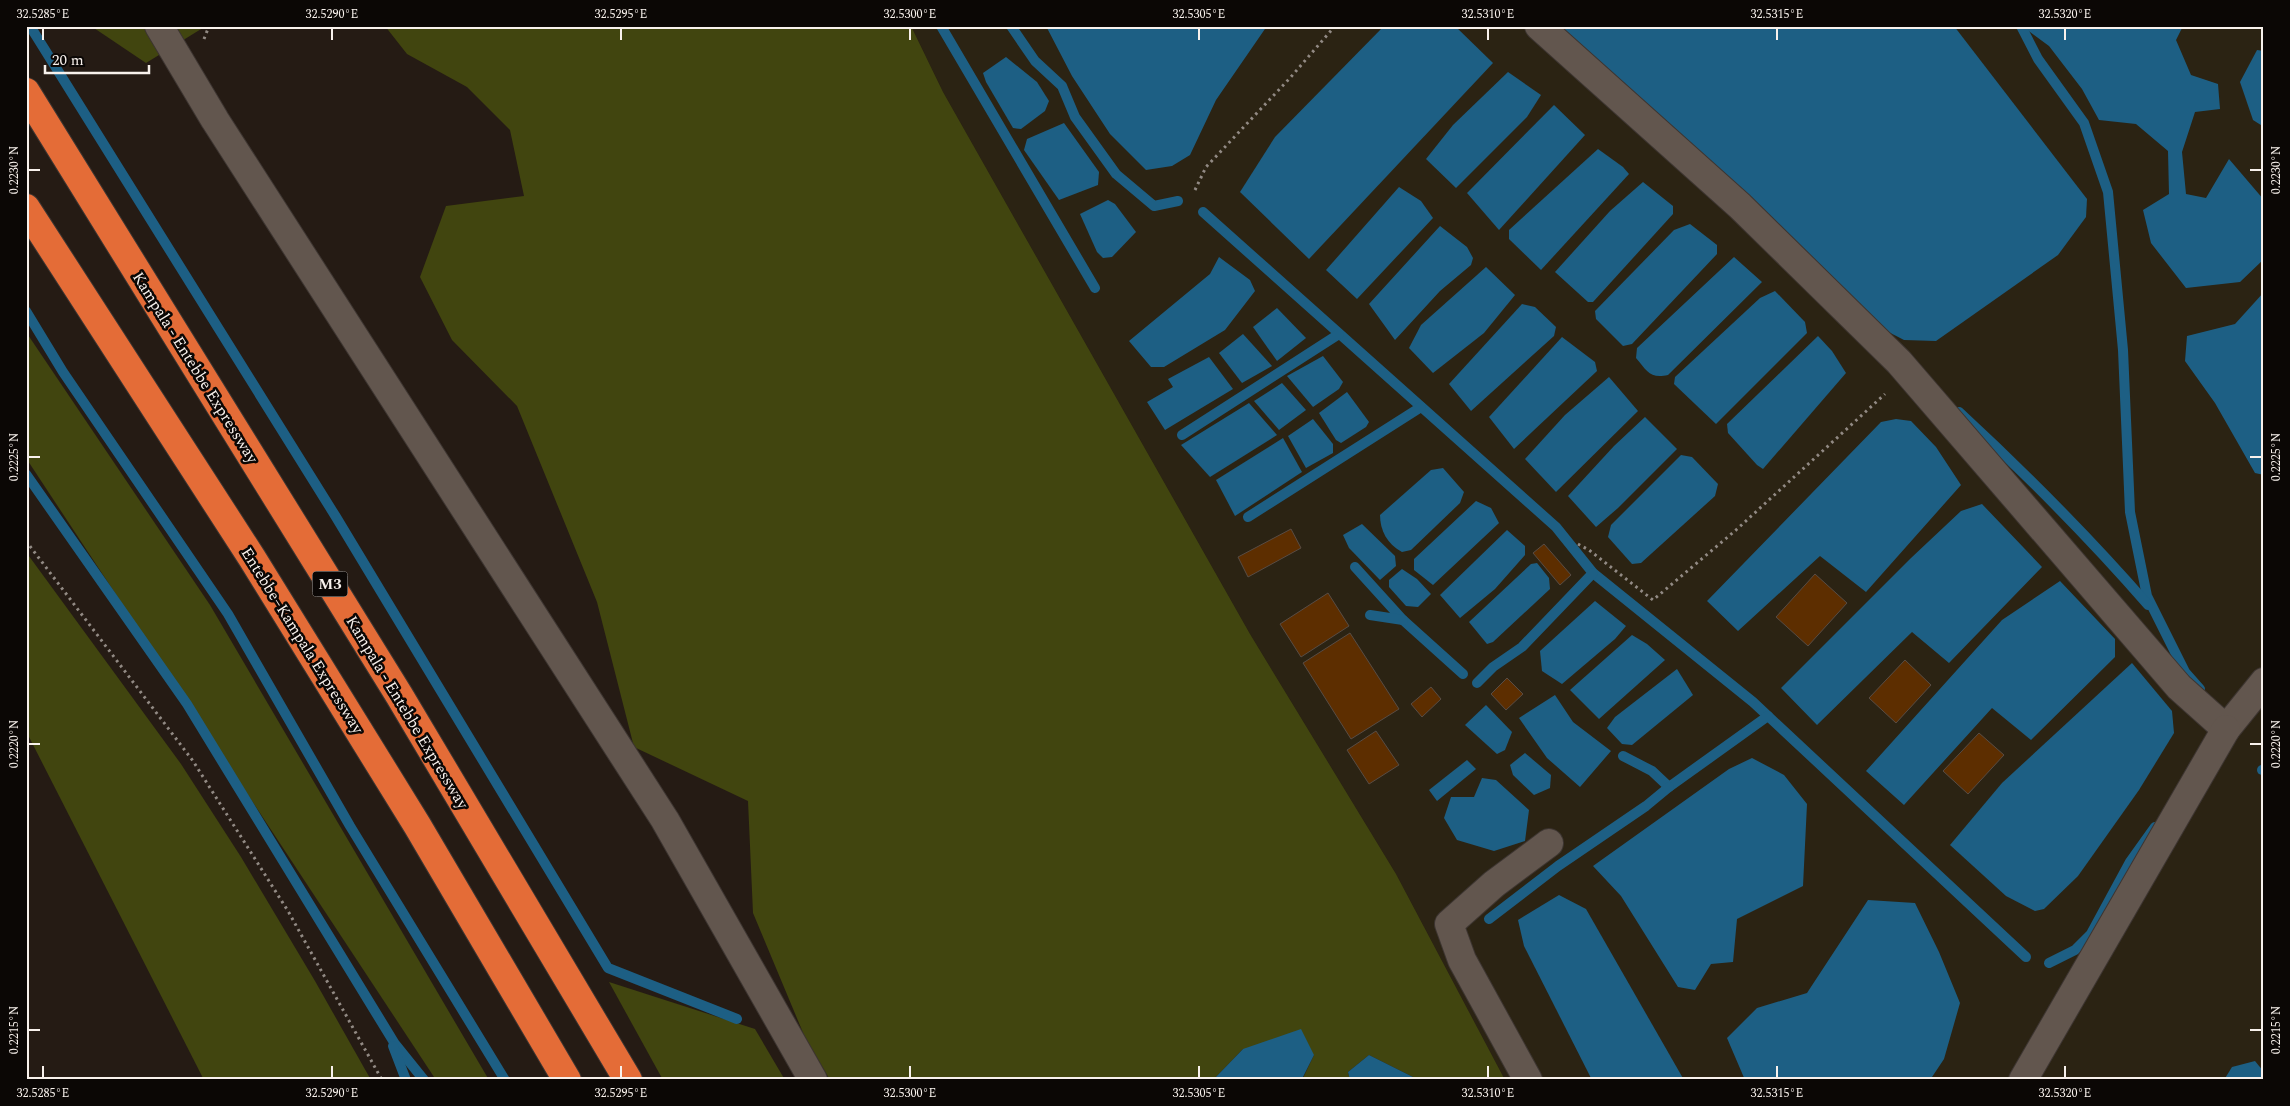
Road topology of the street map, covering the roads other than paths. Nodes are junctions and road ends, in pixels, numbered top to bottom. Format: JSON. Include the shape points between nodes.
{"nodes":[{"id":1,"x":159,"y":26,"type":"edge"},
{"id":2,"x":1539,"y":26,"type":"edge"},
{"id":3,"x":26,"y":92,"type":"edge"},
{"id":4,"x":26,"y":208,"type":"edge"},
{"id":5,"x":2264,"y":682,"type":"edge"},
{"id":6,"x":2226,"y":729,"type":"junction"},
{"id":7,"x":1550,"y":843,"type":"dead end"},
{"id":8,"x":567,"y":1080,"type":"edge"},
{"id":9,"x":628,"y":1080,"type":"edge"},
{"id":10,"x":813,"y":1080,"type":"edge"},
{"id":11,"x":1528,"y":1080,"type":"edge"},
{"id":12,"x":2022,"y":1080,"type":"edge"}],
"edges":[{"from":1,"to":10,"type":"street","via":[[221,128],[665,820]]},
{"from":2,"to":6,"type":"street","via":[[1740,206],[1908,372],[2179,687]]},
{"from":3,"to":9,"type":"highway","name":"Kampala - Entebbe Expressway","number":"M3","via":[[399,695]]},
{"from":4,"to":8,"type":"highway","name":"Entebbe–Kampala Expressway","via":[[252,558]]},
{"from":5,"to":6,"type":"street"},
{"from":6,"to":12,"type":"street"},
{"from":7,"to":11,"type":"street","via":[[1494,884],[1449,924],[1462,960]]}]}
